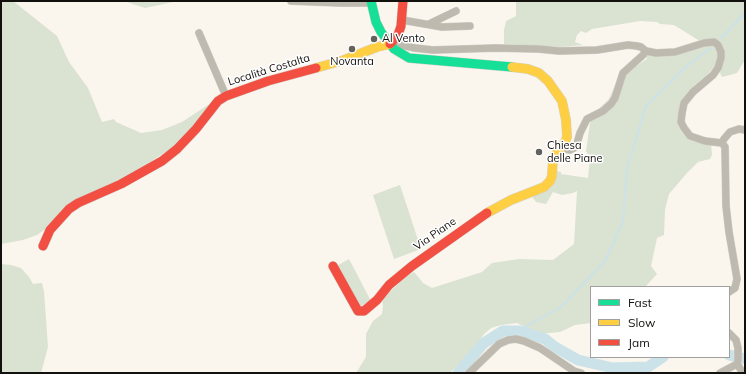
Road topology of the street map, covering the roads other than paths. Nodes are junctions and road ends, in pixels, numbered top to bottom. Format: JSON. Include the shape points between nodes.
{"nodes":[{"id":1,"x":291,"y":1,"type":"edge"},
{"id":2,"x":403,"y":1,"type":"edge"},
{"id":3,"x":371,"y":2,"type":"edge"},
{"id":4,"x":456,"y":11,"type":"dead end"},
{"id":5,"x":402,"y":20,"type":"junction"},
{"id":6,"x":429,"y":24,"type":"junction"},
{"id":7,"x":470,"y":26,"type":"dead end"},
{"id":8,"x":199,"y":33,"type":"dead end"},
{"id":9,"x":392,"y":42,"type":"junction"},
{"id":10,"x":646,"y":51,"type":"junction"},
{"id":11,"x":226,"y":96,"type":"junction"},
{"id":12,"x":745,"y":130,"type":"edge"},
{"id":13,"x":722,"y":143,"type":"junction"},
{"id":14,"x":559,"y":148,"type":"junction"},
{"id":15,"x":45,"y":248,"type":"dead end"},
{"id":16,"x":333,"y":266,"type":"dead end"},
{"id":17,"x":730,"y":291,"type":"edge"},
{"id":18,"x":730,"y":334,"type":"edge"},
{"id":19,"x":738,"y":359,"type":"junction"},
{"id":20,"x":469,"y":373,"type":"edge"},
{"id":21,"x":581,"y":373,"type":"edge"},
{"id":22,"x":720,"y":373,"type":"edge"},
{"id":23,"x":743,"y":373,"type":"edge"}],
"edges":[{"from":1,"to":3,"type":"street"},
{"from":2,"to":5,"type":"street"},
{"from":3,"to":9,"type":"street","name":"Via Piane","via":[[379,27]]},
{"from":4,"to":6,"type":"street"},
{"from":5,"to":6,"type":"street"},
{"from":5,"to":9,"type":"street","via":[[398,35]]},
{"from":6,"to":7,"type":"street","via":[[442,27]]},
{"from":8,"to":11,"type":"street"},
{"from":9,"to":10,"type":"street","via":[[433,50],[496,48],[559,51],[637,46]]},
{"from":9,"to":11,"type":"street","name":"Località Costalta","via":[[344,60],[268,81]]},
{"from":9,"to":14,"type":"street","name":"Via Piane","via":[[409,58],[508,66],[539,73],[562,101],[567,130],[565,142]]},
{"from":10,"to":13,"type":"street","via":[[675,52],[704,43],[714,42],[718,45],[721,52],[718,68],[684,103],[681,120],[690,136]]},
{"from":10,"to":14,"type":"street","via":[[623,73],[611,104],[587,119],[576,147],[570,150]]},
{"from":11,"to":15,"type":"street","name":"Località Costalta","via":[[218,101],[177,149],[162,161],[69,210],[48,234]]},
{"from":12,"to":13,"type":"street","via":[[730,132]]},
{"from":13,"to":17,"type":"street","via":[[725,147],[726,206],[737,279],[735,288]]},
{"from":14,"to":16,"type":"street","name":"Via Piane","via":[[553,158],[552,176],[544,187],[484,214],[412,266],[364,311],[358,311],[353,304]]},
{"from":18,"to":19,"type":"street","via":[[736,340]]},
{"from":19,"to":22,"type":"street"},
{"from":19,"to":23,"type":"street"},
{"from":20,"to":21,"type":"street","via":[[499,344],[516,339],[540,348]]}]}
